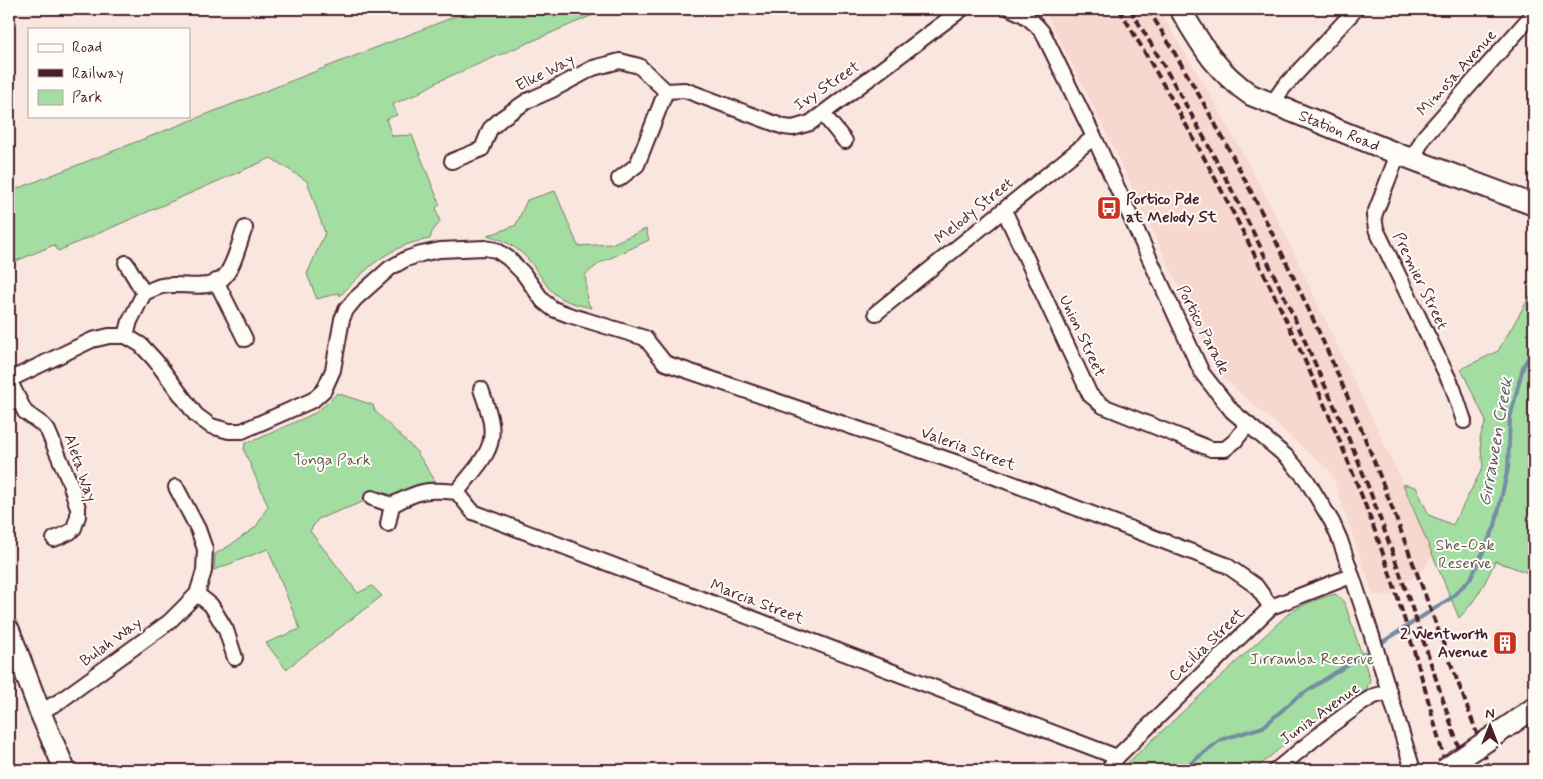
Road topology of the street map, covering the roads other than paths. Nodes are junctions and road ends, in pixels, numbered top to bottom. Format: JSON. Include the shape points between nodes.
{"nodes":[{"id":1,"x":962,"y":9,"type":"edge"},
{"id":2,"x":1011,"y":9,"type":"edge"},
{"id":3,"x":1180,"y":9,"type":"edge"},
{"id":4,"x":1356,"y":9,"type":"edge"},
{"id":5,"x":1534,"y":13,"type":"edge"},
{"id":6,"x":666,"y":90,"type":"junction"},
{"id":7,"x":1271,"y":104,"type":"junction"},
{"id":8,"x":823,"y":114,"type":"junction"},
{"id":9,"x":1094,"y":137,"type":"junction"},
{"id":10,"x":845,"y":142,"type":"dead end"},
{"id":11,"x":1405,"y":157,"type":"junction"},
{"id":12,"x":452,"y":160,"type":"dead end"},
{"id":13,"x":619,"y":179,"type":"dead end"},
{"id":14,"x":1534,"y":205,"type":"edge"},
{"id":15,"x":1004,"y":210,"type":"junction"},
{"id":16,"x":245,"y":228,"type":"dead end"},
{"id":17,"x":126,"y":263,"type":"dead end"},
{"id":18,"x":216,"y":281,"type":"junction"},
{"id":19,"x":144,"y":293,"type":"junction"},
{"id":20,"x":876,"y":313,"type":"dead end"},
{"id":21,"x":126,"y":336,"type":"junction"},
{"id":22,"x":245,"y":339,"type":"dead end"},
{"id":23,"x":9,"y":380,"type":"edge"},
{"id":24,"x":481,"y":389,"type":"dead end"},
{"id":25,"x":1464,"y":422,"type":"dead end"},
{"id":26,"x":1248,"y":424,"type":"junction"},
{"id":27,"x":176,"y":487,"type":"dead end"},
{"id":28,"x":457,"y":492,"type":"junction"},
{"id":29,"x":372,"y":498,"type":"dead end"},
{"id":30,"x":392,"y":505,"type":"junction"},
{"id":31,"x":388,"y":524,"type":"dead end"},
{"id":32,"x":54,"y":539,"type":"dead end"},
{"id":33,"x":1351,"y":576,"type":"junction"},
{"id":34,"x":197,"y":594,"type":"junction"},
{"id":35,"x":1271,"y":607,"type":"junction"},
{"id":36,"x":9,"y":630,"type":"edge"},
{"id":37,"x":235,"y":658,"type":"dead end"},
{"id":38,"x":1389,"y":692,"type":"junction"},
{"id":39,"x":1534,"y":708,"type":"edge"},
{"id":40,"x":40,"y":712,"type":"junction"},
{"id":41,"x":1117,"y":757,"type":"junction"},
{"id":42,"x":65,"y":770,"type":"edge"},
{"id":43,"x":1108,"y":770,"type":"edge"},
{"id":44,"x":1276,"y":770,"type":"edge"},
{"id":45,"x":1413,"y":770,"type":"edge"},
{"id":46,"x":1444,"y":770,"type":"edge"}],
"edges":[{"from":1,"to":8,"type":"street","name":"Ivy Street"},
{"from":2,"to":9,"type":"street","name":"Portico Parade","via":[[1028,17],[1043,33]]},
{"from":3,"to":7,"type":"main road","name":"Station Road","via":[[1208,56],[1224,74],[1251,95]]},
{"from":4,"to":7,"type":"street"},
{"from":5,"to":11,"type":"street","name":"Mimosa Avenue"},
{"from":6,"to":8,"type":"street","name":"Ivy Street","via":[[685,90],[784,127],[810,123]]},
{"from":6,"to":12,"type":"street","name":"Elke Way","via":[[639,66],[620,61],[593,68],[527,101],[490,129],[482,149]]},
{"from":6,"to":13,"type":"street","via":[[637,165]]},
{"from":7,"to":11,"type":"main road","name":"Station Road"},
{"from":8,"to":10,"type":"street"},
{"from":9,"to":15,"type":"street","name":"Melody Street"},
{"from":9,"to":26,"type":"street","name":"Portico Parade","via":[[1202,373],[1232,411]]},
{"from":11,"to":14,"type":"main road","name":"Station Road"},
{"from":11,"to":25,"type":"street","name":"Premier Street","via":[[1374,216],[1374,223],[1453,388]]},
{"from":15,"to":20,"type":"street","name":"Melody Street"},
{"from":15,"to":26,"type":"street","name":"Union Street","via":[[1090,395],[1103,406],[1211,449],[1225,449]]},
{"from":16,"to":18,"type":"street","via":[[235,258],[224,278]]},
{"from":17,"to":19,"type":"street"},
{"from":18,"to":19,"type":"street","via":[[208,286],[162,286]]},
{"from":18,"to":22,"type":"street"},
{"from":19,"to":21,"type":"street"},
{"from":21,"to":23,"type":"street","via":[[92,340]]},
{"from":21,"to":35,"type":"street","name":"Valeria Street","via":[[141,344],[196,415],[211,426],[242,431],[320,395],[333,370],[346,310],[390,268],[421,254],[470,248],[496,250],[523,273],[543,301],[553,309],[646,338],[665,363],[961,464],[1226,565],[1256,586]]},
{"from":23,"to":32,"type":"street","name":"Aleta Way","via":[[25,412],[48,431],[78,508],[76,522],[70,532]]},
{"from":24,"to":28,"type":"street","via":[[492,439],[484,458]]},
{"from":26,"to":33,"type":"street","name":"Portico Parade","via":[[1288,458],[1306,479],[1332,522]]},
{"from":27,"to":34,"type":"street","name":"Bulah Way","via":[[205,548],[204,571]]},
{"from":28,"to":30,"type":"street","via":[[423,491]]},
{"from":28,"to":41,"type":"street","name":"Marcia Street","via":[[473,512],[481,516]]},
{"from":29,"to":30,"type":"street"},
{"from":30,"to":31,"type":"street"},
{"from":33,"to":35,"type":"street","name":"Cecilia Street"},
{"from":33,"to":38,"type":"street","name":"Portico Parade"},
{"from":34,"to":37,"type":"street","via":[[211,605],[226,630]]},
{"from":34,"to":40,"type":"street","name":"Bulah Way","via":[[169,622]]},
{"from":35,"to":41,"type":"street","name":"Cecilia Street"},
{"from":36,"to":40,"type":"main road"},
{"from":38,"to":44,"type":"street","name":"Junia Avenue","via":[[1360,704]]},
{"from":38,"to":45,"type":"street","name":"Portico Parade"},
{"from":39,"to":46,"type":"main road","bridge":true},
{"from":40,"to":42,"type":"main road"},
{"from":41,"to":43,"type":"street","name":"Cecilia Street"}]}
